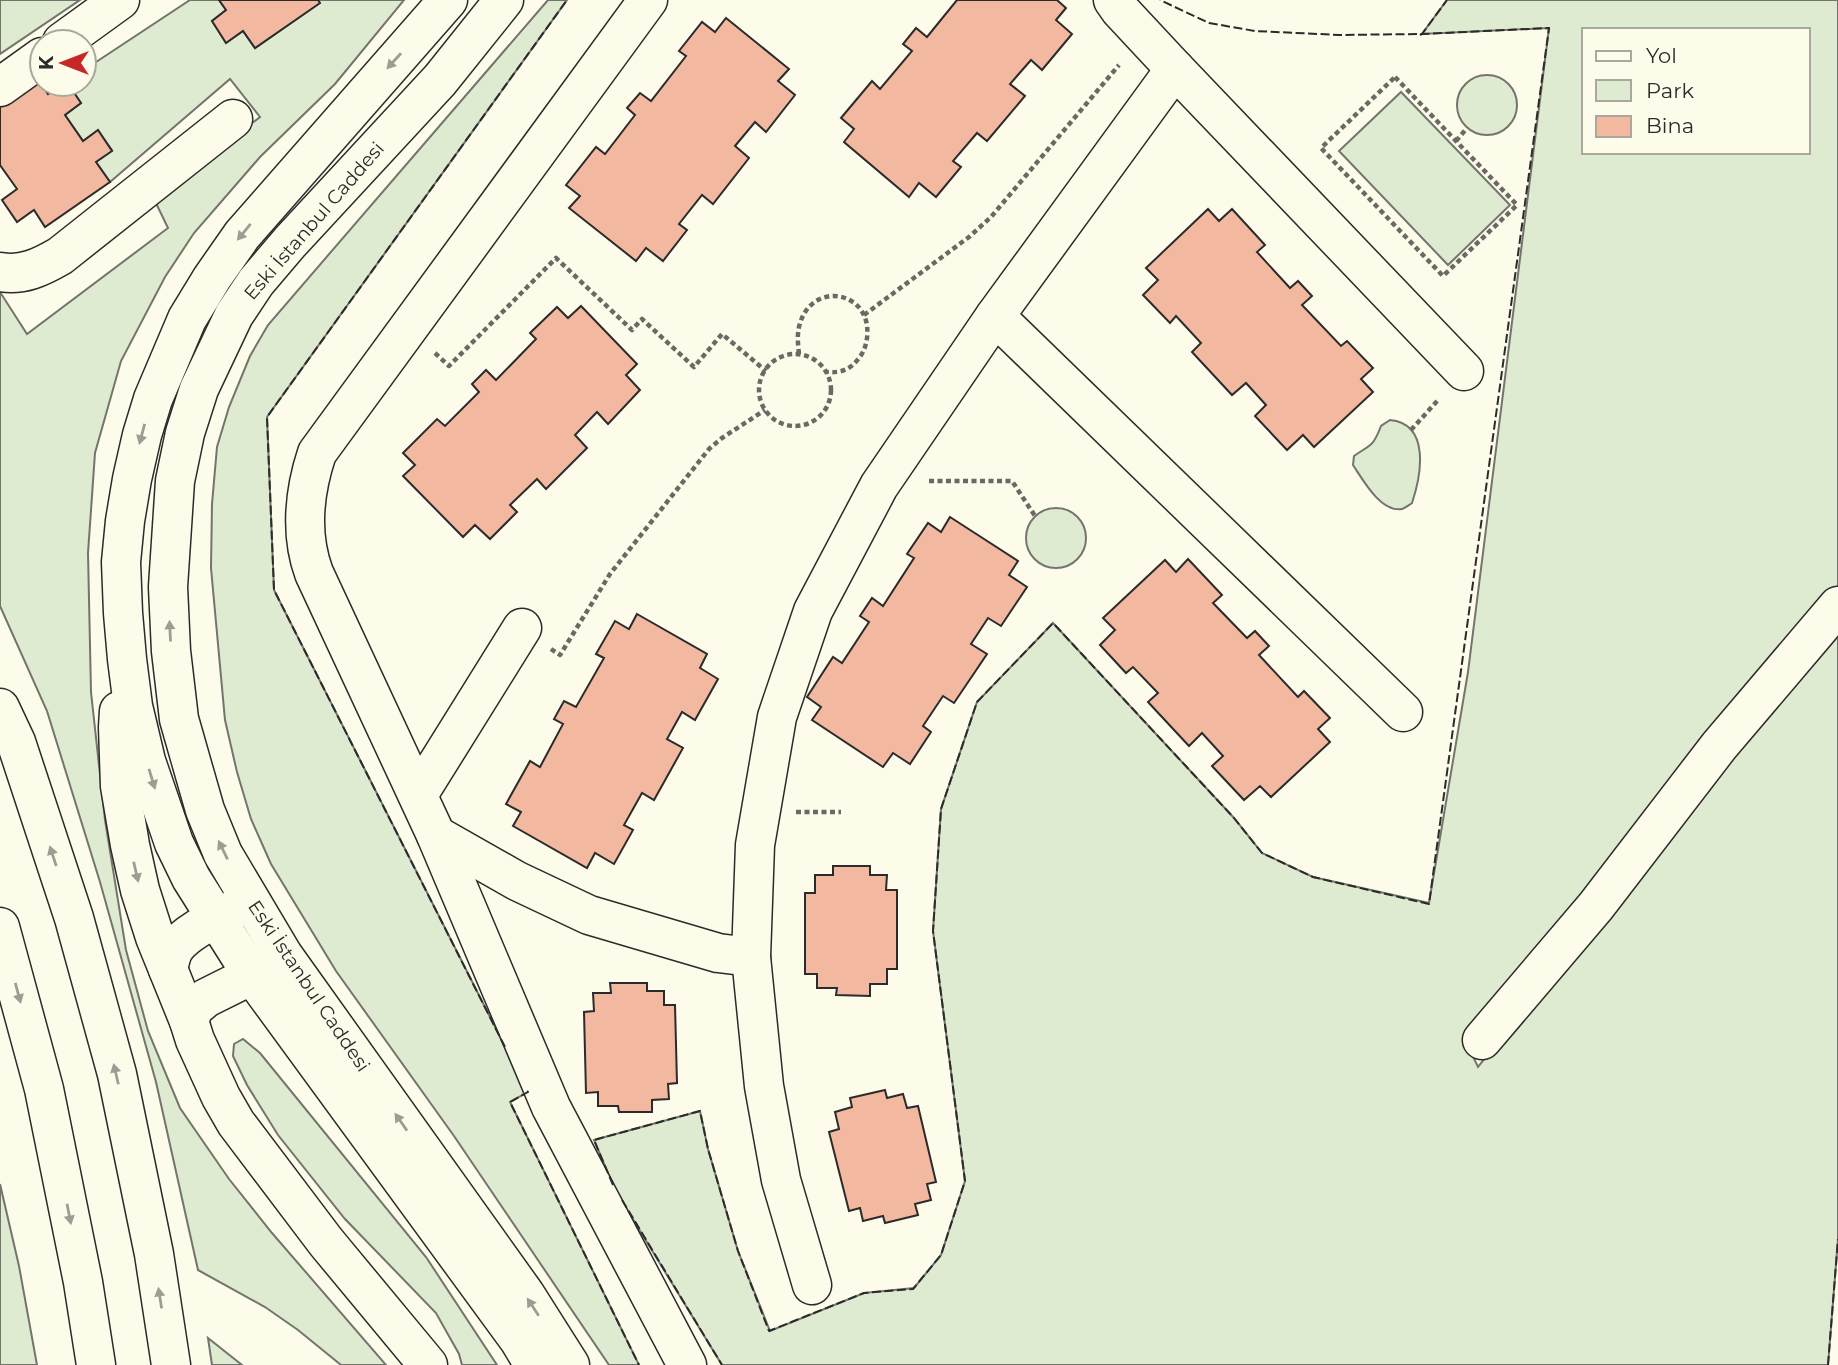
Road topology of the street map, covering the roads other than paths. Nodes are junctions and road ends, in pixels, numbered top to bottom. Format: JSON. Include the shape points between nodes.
{"nodes":[{"id":1,"x":120,"y":0,"type":"edge"},
{"id":2,"x":448,"y":0,"type":"edge"},
{"id":3,"x":504,"y":0,"type":"edge"},
{"id":4,"x":648,"y":0,"type":"edge"},
{"id":5,"x":1113,"y":0,"type":"edge"},
{"id":6,"x":81,"y":28,"type":"edge"},
{"id":7,"x":28,"y":67,"type":"edge"},
{"id":8,"x":1175,"y":69,"type":"junction"},
{"id":9,"x":0,"y":87,"type":"edge"},
{"id":10,"x":233,"y":119,"type":"dead end"},
{"id":11,"x":0,"y":272,"type":"edge"},
{"id":12,"x":995,"y":316,"type":"junction"},
{"id":13,"x":1464,"y":371,"type":"dead end"},
{"id":14,"x":1838,"y":606,"type":"edge"},
{"id":15,"x":522,"y":628,"type":"road end"},
{"id":16,"x":125,"y":634,"type":"junction"},
{"id":17,"x":0,"y":708,"type":"edge"},
{"id":18,"x":1403,"y":712,"type":"dead end"},
{"id":19,"x":418,"y":795,"type":"junction"},
{"id":20,"x":436,"y":835,"type":"junction"},
{"id":21,"x":251,"y":900,"type":"junction"},
{"id":22,"x":217,"y":919,"type":"junction"},
{"id":23,"x":0,"y":927,"type":"edge"},
{"id":24,"x":751,"y":957,"type":"junction"},
{"id":25,"x":267,"y":965,"type":"junction"},
{"id":26,"x":168,"y":969,"type":"junction"},
{"id":27,"x":189,"y":1021,"type":"junction"},
{"id":28,"x":1482,"y":1040,"type":"dead end"},
{"id":29,"x":812,"y":1285,"type":"dead end"},
{"id":30,"x":96,"y":1365,"type":"edge"},
{"id":31,"x":171,"y":1365,"type":"edge"},
{"id":32,"x":428,"y":1365,"type":"edge"},
{"id":33,"x":534,"y":1365,"type":"edge"},
{"id":34,"x":570,"y":1365,"type":"edge"},
{"id":35,"x":687,"y":1365,"type":"edge"}],
"edges":[{"from":1,"to":6,"type":"main road"},
{"from":2,"to":16,"type":"main road","name":"Eski İstanbul Caddesi","one_way":true,"via":[[242,235],[187,319],[153,399],[131,479],[121,562]]},
{"from":21,"to":3,"type":"main road","name":"Eski İstanbul Caddesi","one_way":true,"via":[[223,854],[205,810],[179,719],[168,587],[175,481],[185,433],[216,350],[256,282],[440,80]]},
{"from":4,"to":19,"type":"main road","via":[[317,453],[309,477],[308,558]]},
{"from":5,"to":8,"type":"main road"},
{"from":7,"to":9,"type":"main road"},
{"from":8,"to":12,"type":"main road"},
{"from":8,"to":13,"type":"main road"},
{"from":10,"to":11,"type":"main road","via":[[60,256],[23,272]]},
{"from":12,"to":18,"type":"main road"},
{"from":12,"to":24,"type":"main road","via":[[882,480],[813,611],[777,717],[755,845]]},
{"from":14,"to":28,"type":"main road"},
{"from":15,"to":19,"type":"main road"},
{"from":16,"to":22,"type":"main road","name":"Eski İstanbul Caddesi","one_way":true,"via":[[133,706],[160,805],[191,878]]},
{"from":16,"to":26,"type":"main road","one_way":true,"via":[[118,727],[120,786],[141,890]]},
{"from":31,"to":17,"type":"main road","one_way":true,"via":[[154,1254],[117,1074],[74,918],[16,742]]},
{"from":19,"to":20,"type":"main road"},
{"from":20,"to":24,"type":"main road","via":[[589,915],[718,953]]},
{"from":20,"to":35,"type":"main road","via":[[551,1107]]},
{"from":21,"to":22,"type":"main road"},
{"from":21,"to":25,"type":"main road","name":"Eski İstanbul Caddesi"},
{"from":22,"to":25,"type":"main road","name":"Eski İstanbul Caddesi"},
{"from":22,"to":26,"type":"main road","via":[[176,947]]},
{"from":23,"to":30,"type":"main road","one_way":true,"via":[[44,1089]]},
{"from":24,"to":29,"type":"main road","via":[[764,1086],[781,1180]]},
{"from":25,"to":27,"type":"main road","via":[[206,999]]},
{"from":25,"to":33,"type":"main road","name":"Eski İstanbul Caddesi"},
{"from":34,"to":25,"type":"main road","name":"Eski İstanbul Caddesi","one_way":true,"via":[[525,1294]]},
{"from":26,"to":27,"type":"main road"},
{"from":27,"to":32,"type":"main road","via":[[220,1097],[236,1123]]}]}
